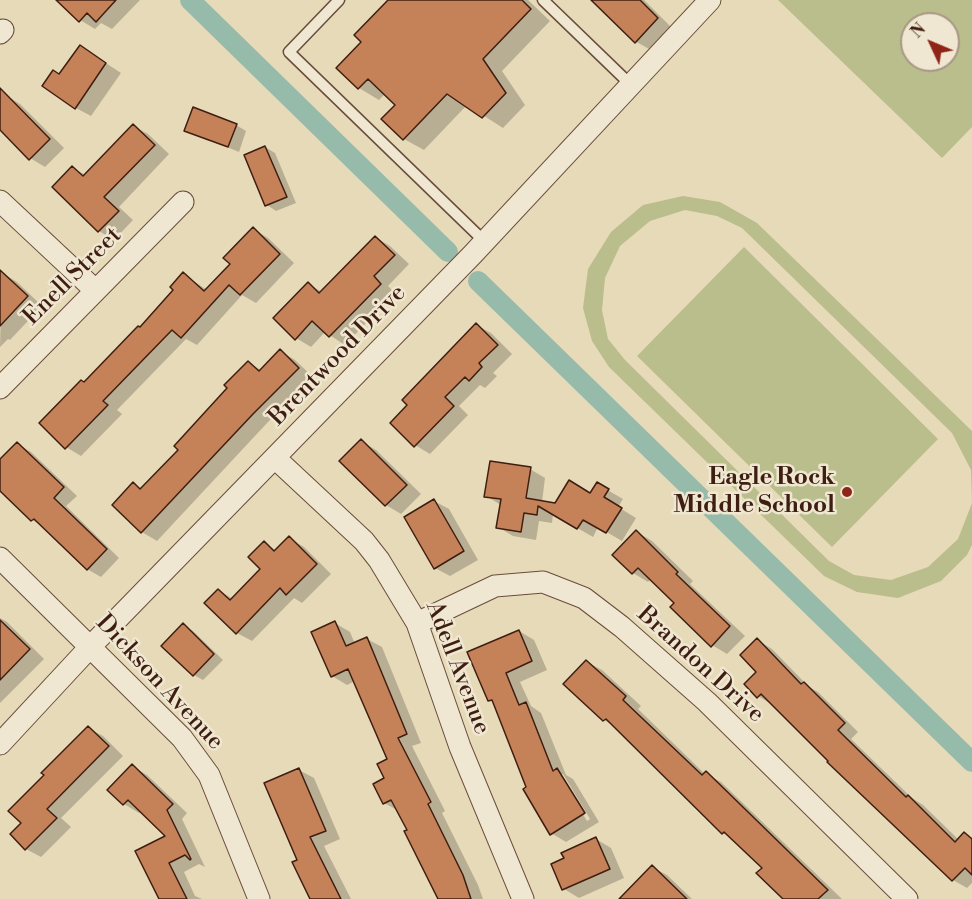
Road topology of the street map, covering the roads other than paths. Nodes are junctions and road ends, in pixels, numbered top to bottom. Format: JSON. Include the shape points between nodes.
{"nodes":[{"id":1,"x":339,"y":0,"type":"edge"},
{"id":2,"x":543,"y":0,"type":"edge"},
{"id":3,"x":710,"y":0,"type":"edge"},
{"id":4,"x":630,"y":85,"type":"junction"},
{"id":5,"x":0,"y":201,"type":"edge"},
{"id":6,"x":183,"y":202,"type":"dead end"},
{"id":7,"x":484,"y":241,"type":"junction"},
{"id":8,"x":95,"y":290,"type":"junction"},
{"id":9,"x":0,"y":388,"type":"edge"},
{"id":10,"x":275,"y":458,"type":"junction"},
{"id":11,"x":0,"y":558,"type":"edge"},
{"id":12,"x":417,"y":622,"type":"junction"},
{"id":13,"x":91,"y":646,"type":"junction"},
{"id":14,"x":0,"y":744,"type":"edge"},
{"id":15,"x":259,"y":899,"type":"edge"},
{"id":16,"x":523,"y":899,"type":"edge"},
{"id":17,"x":907,"y":899,"type":"edge"}],
"edges":[{"from":1,"to":7,"type":"lane","via":[[289,52]]},
{"from":2,"to":4,"type":"lane"},
{"from":3,"to":4,"type":"street","name":"Brentwood Drive"},
{"from":4,"to":7,"type":"street","name":"Brentwood Drive"},
{"from":5,"to":8,"type":"street"},
{"from":6,"to":8,"type":"street","name":"Enell Street"},
{"from":7,"to":10,"type":"street","name":"Brentwood Drive"},
{"from":8,"to":9,"type":"street","name":"Enell Street"},
{"from":10,"to":12,"type":"street","name":"Adell Avenue","via":[[364,541]]},
{"from":10,"to":13,"type":"street","name":"Brentwood Drive"},
{"from":11,"to":13,"type":"street","name":"Dickson Avenue"},
{"from":12,"to":16,"type":"street","name":"Adell Avenue","via":[[460,747]]},
{"from":12,"to":17,"type":"street","name":"Brandon Drive","via":[[495,586],[543,582],[584,598],[706,702]]},
{"from":13,"to":14,"type":"street","name":"Brentwood Drive"},
{"from":13,"to":15,"type":"street","name":"Dickson Avenue","via":[[182,738],[209,775]]}]}
